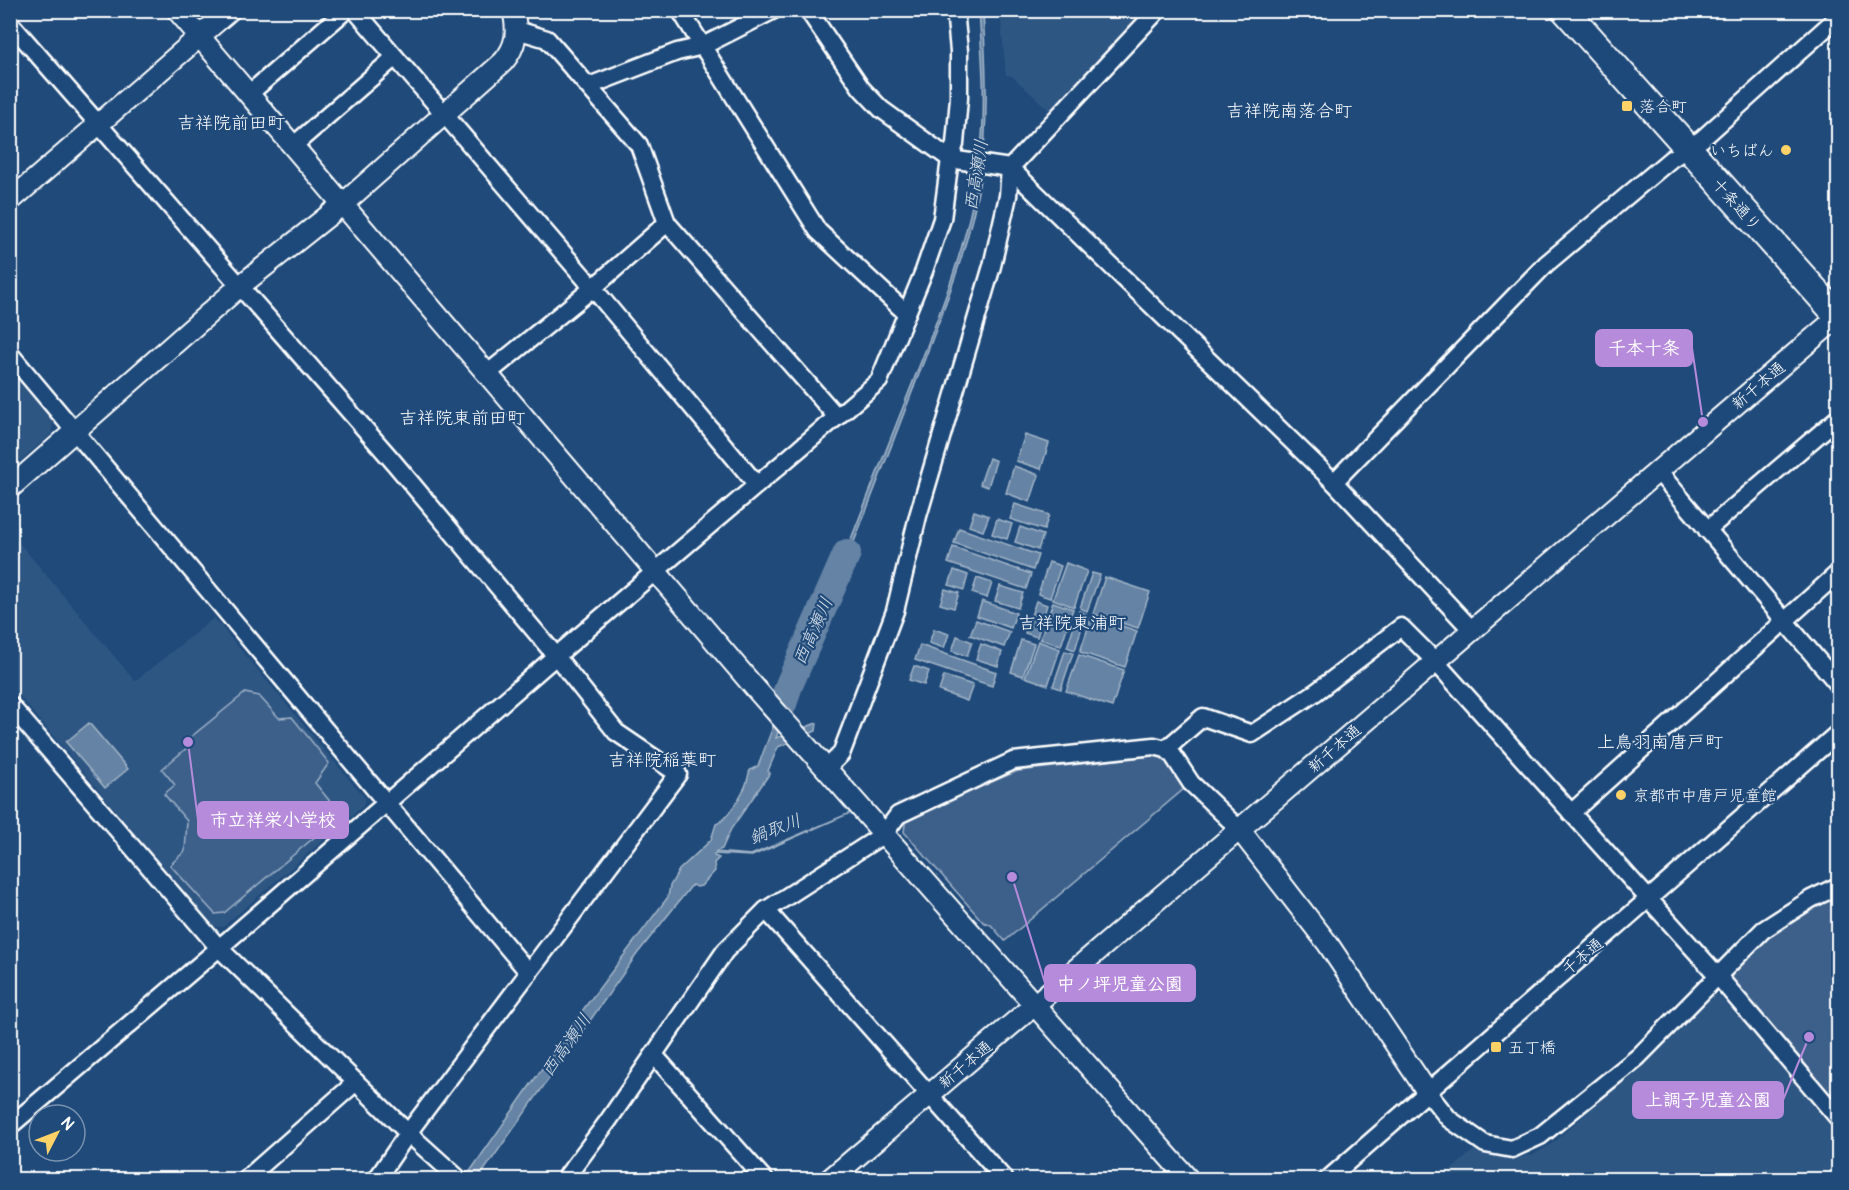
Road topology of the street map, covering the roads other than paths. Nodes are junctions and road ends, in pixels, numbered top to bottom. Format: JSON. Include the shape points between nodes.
{"nodes":[{"id":1,"x":177,"y":10,"type":"edge"},
{"id":2,"x":230,"y":10,"type":"edge"},
{"id":3,"x":346,"y":10,"type":"edge"},
{"id":4,"x":355,"y":10,"type":"edge"},
{"id":5,"x":513,"y":10,"type":"edge"},
{"id":6,"x":680,"y":10,"type":"edge"},
{"id":7,"x":774,"y":10,"type":"edge"},
{"id":8,"x":808,"y":10,"type":"edge"},
{"id":9,"x":955,"y":10,"type":"edge"},
{"id":10,"x":1158,"y":10,"type":"edge"},
{"id":11,"x":1565,"y":10,"type":"edge"},
{"id":12,"x":1838,"y":13,"type":"edge"},
{"id":13,"x":10,"y":23,"type":"edge"},
{"id":14,"x":517,"y":30,"type":"junction"},
{"id":15,"x":200,"y":37,"type":"junction"},
{"id":16,"x":703,"y":46,"type":"junction"},
{"id":17,"x":395,"y":57,"type":"junction"},
{"id":18,"x":589,"y":86,"type":"junction"},
{"id":19,"x":249,"y":94,"type":"junction"},
{"id":20,"x":444,"y":114,"type":"junction"},
{"id":21,"x":98,"y":125,"type":"junction"},
{"id":22,"x":293,"y":146,"type":"junction"},
{"id":23,"x":1687,"y":149,"type":"junction"},
{"id":24,"x":954,"y":159,"type":"junction"},
{"id":25,"x":1007,"y":167,"type":"junction"},
{"id":26,"x":10,"y":201,"type":"edge"},
{"id":27,"x":343,"y":204,"type":"junction"},
{"id":28,"x":667,"y":223,"type":"junction"},
{"id":29,"x":240,"y":286,"type":"junction"},
{"id":30,"x":593,"y":288,"type":"junction"},
{"id":31,"x":906,"y":313,"type":"junction"},
{"id":32,"x":1839,"y":316,"type":"edge"},
{"id":33,"x":10,"y":354,"type":"edge"},
{"id":34,"x":487,"y":374,"type":"junction"},
{"id":35,"x":837,"y":417,"type":"junction"},
{"id":36,"x":1839,"y":418,"type":"edge"},
{"id":37,"x":76,"y":432,"type":"junction"},
{"id":38,"x":1656,"y":470,"type":"junction"},
{"id":39,"x":1334,"y":482,"type":"junction"},
{"id":40,"x":757,"y":485,"type":"junction"},
{"id":41,"x":10,"y":488,"type":"edge"},
{"id":42,"x":1707,"y":530,"type":"junction"},
{"id":43,"x":656,"y":572,"type":"junction"},
{"id":44,"x":1839,"y":573,"type":"edge"},
{"id":45,"x":1785,"y":622,"type":"junction"},
{"id":46,"x":1471,"y":629,"type":"junction"},
{"id":47,"x":556,"y":656,"type":"junction"},
{"id":48,"x":1434,"y":660,"type":"junction"},
{"id":49,"x":1839,"y":684,"type":"edge"},
{"id":50,"x":10,"y":705,"type":"edge"},
{"id":51,"x":1839,"y":733,"type":"edge"},
{"id":52,"x":1166,"y":749,"type":"junction"},
{"id":53,"x":826,"y":769,"type":"junction"},
{"id":54,"x":386,"y":803,"type":"junction"},
{"id":55,"x":1571,"y":813,"type":"junction"},
{"id":56,"x":878,"y":828,"type":"junction"},
{"id":57,"x":1240,"y":830,"type":"junction"},
{"id":58,"x":1839,"y":886,"type":"edge"},
{"id":59,"x":1650,"y":899,"type":"junction"},
{"id":60,"x":766,"y":910,"type":"junction"},
{"id":61,"x":219,"y":948,"type":"junction"},
{"id":62,"x":529,"y":973,"type":"junction"},
{"id":63,"x":1717,"y":975,"type":"junction"},
{"id":64,"x":1035,"y":1005,"type":"junction"},
{"id":65,"x":654,"y":1055,"type":"junction"},
{"id":66,"x":356,"y":1082,"type":"junction"},
{"id":67,"x":1428,"y":1093,"type":"junction"},
{"id":68,"x":930,"y":1094,"type":"junction"},
{"id":69,"x":1838,"y":1115,"type":"edge"},
{"id":70,"x":10,"y":1126,"type":"edge"},
{"id":71,"x":408,"y":1133,"type":"junction"},
{"id":72,"x":245,"y":1179,"type":"edge"},
{"id":73,"x":375,"y":1179,"type":"edge"},
{"id":74,"x":460,"y":1179,"type":"edge"},
{"id":75,"x":564,"y":1179,"type":"edge"},
{"id":76,"x":765,"y":1179,"type":"edge"},
{"id":77,"x":829,"y":1179,"type":"edge"},
{"id":78,"x":1005,"y":1179,"type":"edge"},
{"id":79,"x":1189,"y":1179,"type":"edge"},
{"id":80,"x":1327,"y":1179,"type":"edge"}],
"edges":[{"from":1,"to":15,"type":"street"},
{"from":2,"to":15,"type":"street"},
{"from":3,"to":19,"type":"street"},
{"from":4,"to":17,"type":"street"},
{"from":5,"to":14,"type":"street"},
{"from":6,"to":16,"type":"street"},
{"from":7,"to":16,"type":"street"},
{"from":8,"to":24,"type":"street","via":[[867,95]]},
{"from":9,"to":24,"type":"street","via":[[959,98]]},
{"from":10,"to":25,"type":"street"},
{"from":11,"to":23,"type":"main road","name":"十条通り"},
{"from":12,"to":23,"type":"street"},
{"from":13,"to":21,"type":"street"},
{"from":14,"to":18,"type":"street","via":[[547,39]]},
{"from":14,"to":20,"type":"street","via":[[515,44],[503,62]]},
{"from":15,"to":19,"type":"street"},
{"from":15,"to":21,"type":"street"},
{"from":16,"to":18,"type":"street"},
{"from":16,"to":31,"type":"street","via":[[818,231]]},
{"from":17,"to":20,"type":"street"},
{"from":17,"to":22,"type":"street"},
{"from":18,"to":28,"type":"street","via":[[639,145]]},
{"from":19,"to":22,"type":"street"},
{"from":20,"to":27,"type":"street"},
{"from":20,"to":30,"type":"street"},
{"from":21,"to":26,"type":"street"},
{"from":21,"to":29,"type":"street"},
{"from":22,"to":27,"type":"street"},
{"from":23,"to":32,"type":"main road","name":"十条通り"},
{"from":23,"to":39,"type":"street","via":[[1546,264]]},
{"from":24,"to":25,"type":"street"},
{"from":24,"to":31,"type":"street","via":[[942,219]]},
{"from":25,"to":39,"type":"street"},
{"from":25,"to":53,"type":"street","via":[[1008,196],[992,267],[918,516],[895,611],[841,754]]},
{"from":27,"to":29,"type":"street"},
{"from":27,"to":34,"type":"street"},
{"from":28,"to":30,"type":"street"},
{"from":28,"to":35,"type":"street"},
{"from":29,"to":37,"type":"street"},
{"from":29,"to":47,"type":"street"},
{"from":30,"to":34,"type":"street"},
{"from":30,"to":40,"type":"street"},
{"from":31,"to":35,"type":"street","via":[[879,381]]},
{"from":32,"to":38,"type":"street","name":"新千本通"},
{"from":33,"to":37,"type":"street"},
{"from":34,"to":43,"type":"street"},
{"from":35,"to":40,"type":"street"},
{"from":36,"to":42,"type":"street"},
{"from":37,"to":41,"type":"street"},
{"from":37,"to":54,"type":"street"},
{"from":38,"to":42,"type":"street"},
{"from":38,"to":46,"type":"street","name":"新千本通"},
{"from":39,"to":46,"type":"street"},
{"from":40,"to":43,"type":"street"},
{"from":42,"to":45,"type":"street"},
{"from":43,"to":47,"type":"street"},
{"from":43,"to":53,"type":"street"},
{"from":44,"to":45,"type":"street"},
{"from":45,"to":49,"type":"street"},
{"from":45,"to":55,"type":"street"},
{"from":46,"to":48,"type":"street","name":"新千本通"},
{"from":47,"to":54,"type":"street"},
{"from":47,"to":62,"type":"street","via":[[616,732],[678,774]]},
{"from":48,"to":52,"type":"street","via":[[1401,627],[1316,692],[1252,734],[1203,717]]},
{"from":48,"to":55,"type":"street"},
{"from":48,"to":57,"type":"street","name":"新千本通"},
{"from":50,"to":61,"type":"street"},
{"from":51,"to":59,"type":"street","name":"千本通"},
{"from":52,"to":56,"type":"street","via":[[1154,746],[1013,761]]},
{"from":52,"to":57,"type":"street","via":[[1191,783]]},
{"from":53,"to":56,"type":"street"},
{"from":54,"to":61,"type":"street"},
{"from":54,"to":62,"type":"street"},
{"from":55,"to":59,"type":"street"},
{"from":56,"to":60,"type":"street"},
{"from":56,"to":64,"type":"street"},
{"from":57,"to":64,"type":"street","name":"新千本通"},
{"from":57,"to":67,"type":"street","via":[[1328,944]]},
{"from":58,"to":63,"type":"street","via":[[1762,930]]},
{"from":59,"to":63,"type":"street"},
{"from":59,"to":67,"type":"street","name":"千本通"},
{"from":60,"to":65,"type":"street","via":[[725,951]]},
{"from":60,"to":68,"type":"street"},
{"from":61,"to":66,"type":"street"},
{"from":61,"to":70,"type":"street"},
{"from":62,"to":71,"type":"street"},
{"from":63,"to":67,"type":"street","via":[[1638,1057],[1540,1136],[1512,1149],[1485,1144],[1449,1119]]},
{"from":63,"to":69,"type":"street"},
{"from":64,"to":68,"type":"street","name":"新千本通"},
{"from":64,"to":79,"type":"street"},
{"from":65,"to":75,"type":"street"},
{"from":65,"to":76,"type":"street"},
{"from":66,"to":71,"type":"street"},
{"from":66,"to":72,"type":"street"},
{"from":67,"to":80,"type":"street","name":"千本通"},
{"from":68,"to":77,"type":"street","name":"新千本通"},
{"from":68,"to":78,"type":"street"},
{"from":71,"to":73,"type":"street"},
{"from":71,"to":74,"type":"street"}]}
